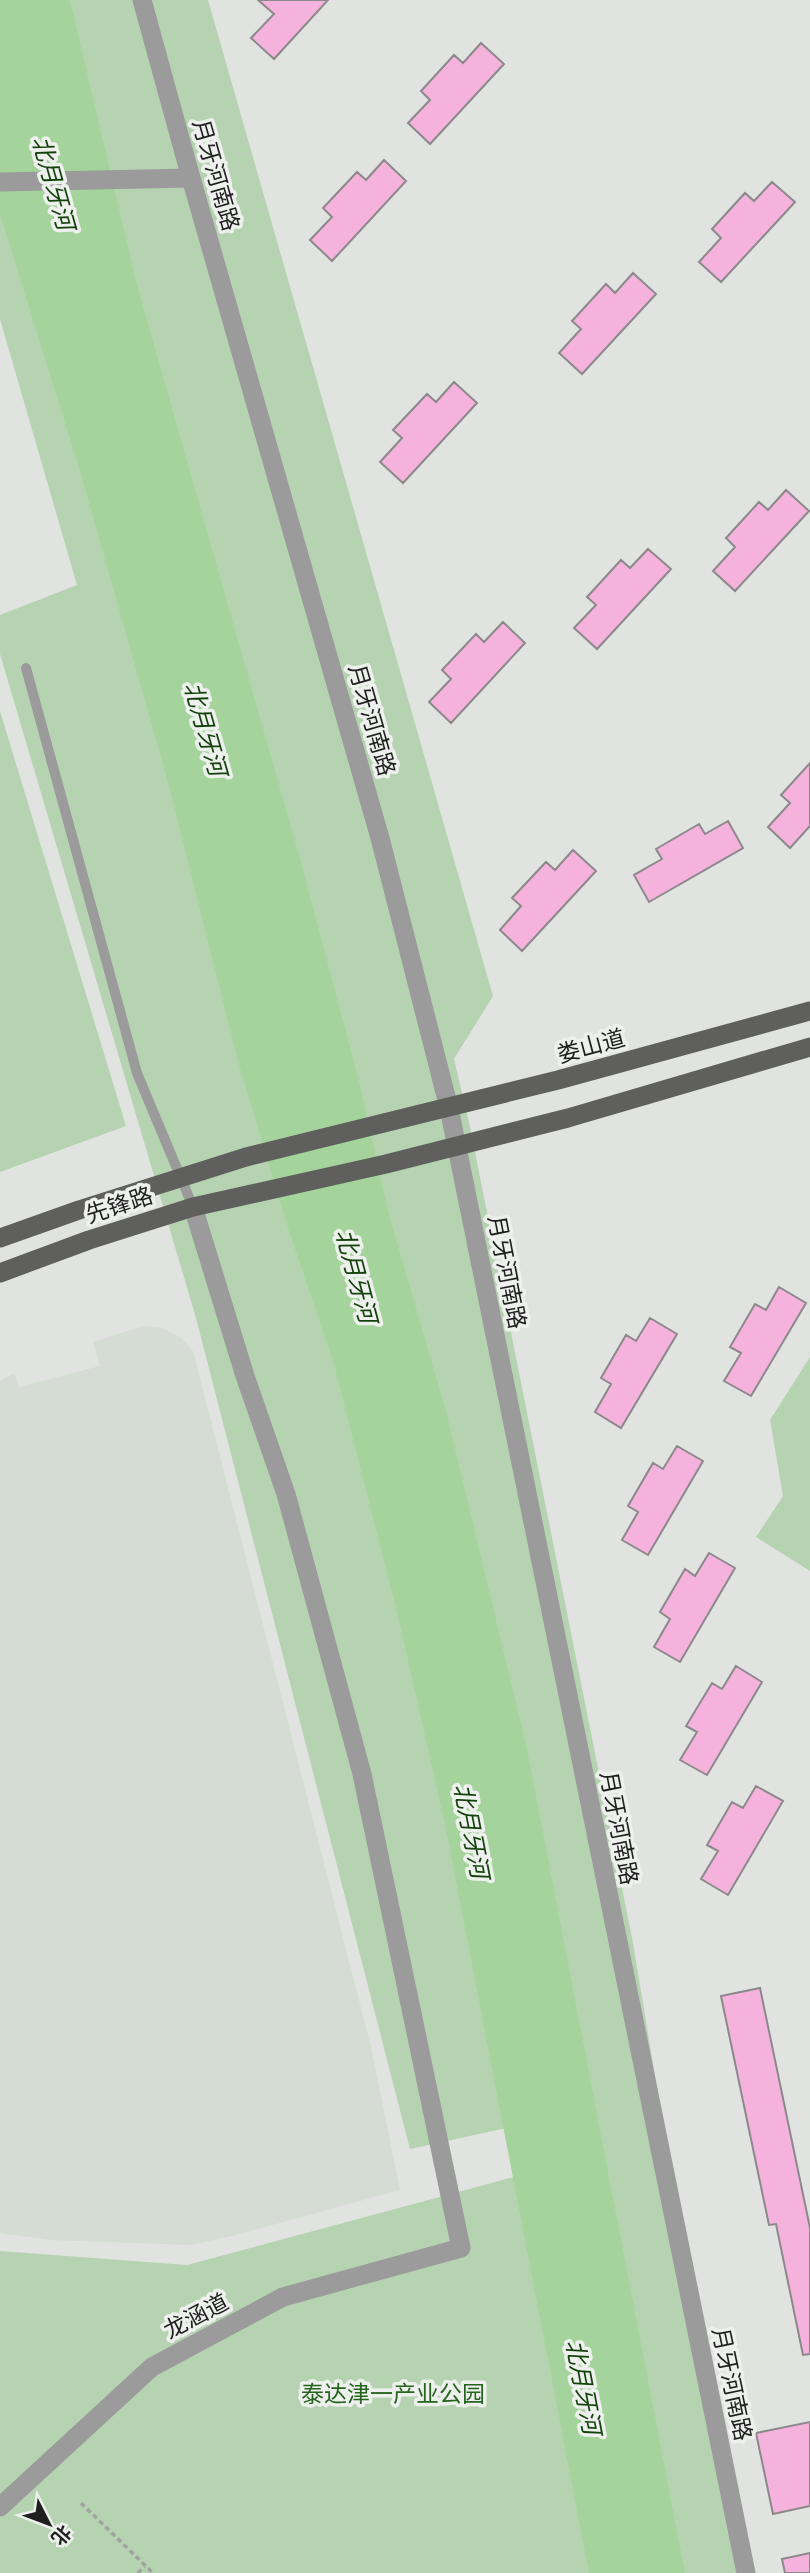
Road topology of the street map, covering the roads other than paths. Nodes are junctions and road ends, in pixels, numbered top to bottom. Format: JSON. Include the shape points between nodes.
{"nodes":[{"id":1,"x":142,"y":0,"type":"edge"},
{"id":2,"x":191,"y":178,"type":"junction"},
{"id":3,"x":0,"y":182,"type":"edge"},
{"id":4,"x":26,"y":668,"type":"dead end"},
{"id":5,"x":810,"y":1011,"type":"edge"},
{"id":6,"x":810,"y":1047,"type":"edge"},
{"id":7,"x":449,"y":1108,"type":"junction"},
{"id":8,"x":384,"y":1123,"type":"joint"},
{"id":9,"x":457,"y":1146,"type":"junction"},
{"id":10,"x":180,"y":1177,"type":"junction"},
{"id":11,"x":192,"y":1207,"type":"junction"},
{"id":12,"x":0,"y":1238,"type":"edge"},
{"id":13,"x":0,"y":1273,"type":"edge"},
{"id":14,"x":0,"y":2507,"type":"edge"},
{"id":15,"x":746,"y":2573,"type":"edge"}],
"edges":[{"from":1,"to":2,"type":"street","name":"月牙河南路"},
{"from":2,"to":3,"type":"street"},
{"from":2,"to":7,"type":"street","name":"月牙河南路","via":[[380,838]]},
{"from":4,"to":10,"type":"lane","via":[[137,1073]]},
{"from":5,"to":7,"type":"main road","name":"娄山道"},
{"from":6,"to":9,"type":"main road"},
{"from":7,"to":8,"type":"main road","name":"娄山道"},
{"from":7,"to":9,"type":"street","name":"月牙河南路"},
{"from":8,"to":10,"type":"main road","name":"先锋路"},
{"from":9,"to":11,"type":"main road","name":"先锋路"},
{"from":9,"to":15,"type":"street","name":"月牙河南路"},
{"from":10,"to":11,"type":"lane"},
{"from":10,"to":12,"type":"main road","name":"先锋路"},
{"from":11,"to":13,"type":"main road","name":"先锋路"},
{"from":11,"to":14,"type":"street","name":"龙涵道","via":[[286,1494],[362,1774],[461,2248],[283,2297],[152,2367]]}]}
